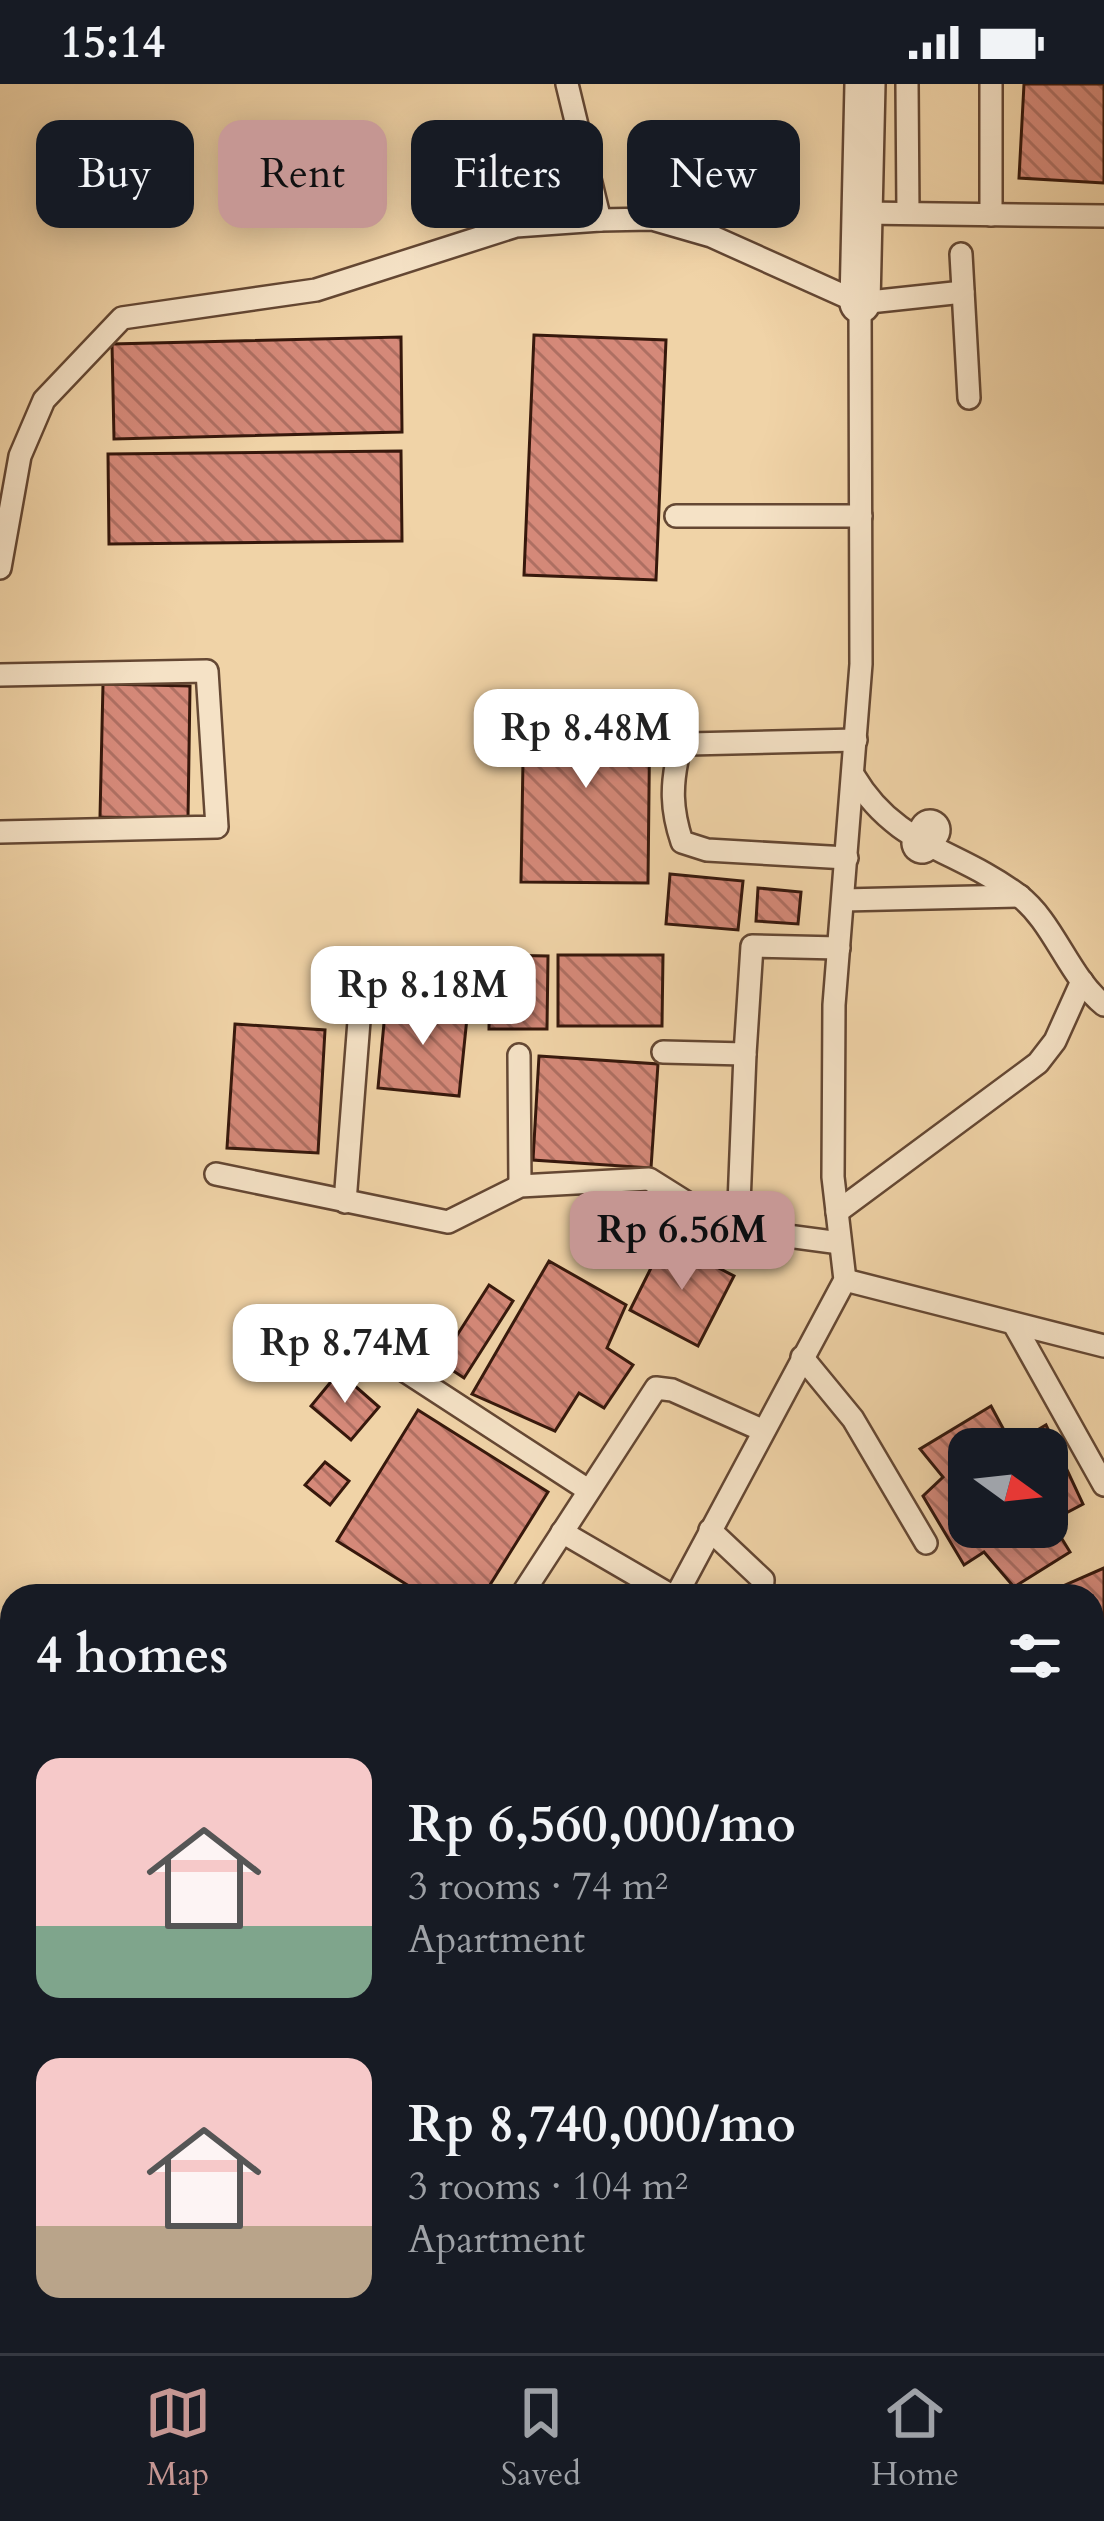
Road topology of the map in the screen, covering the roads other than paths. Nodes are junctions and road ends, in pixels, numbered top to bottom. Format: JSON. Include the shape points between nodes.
{"nodes":[{"id":1,"x":567,"y":84,"type":"edge"},
{"id":2,"x":865,"y":84,"type":"edge"},
{"id":3,"x":907,"y":84,"type":"edge"},
{"id":4,"x":991,"y":84,"type":"edge"},
{"id":5,"x":576,"y":120,"type":"edge"},
{"id":6,"x":862,"y":213,"type":"junction"},
{"id":7,"x":908,"y":213,"type":"junction"},
{"id":8,"x":991,"y":215,"type":"junction"},
{"id":9,"x":1104,"y":216,"type":"edge"},
{"id":10,"x":603,"y":220,"type":"edge"},
{"id":11,"x":510,"y":228,"type":"edge"},
{"id":12,"x":961,"y":254,"type":"dead end"},
{"id":13,"x":963,"y":292,"type":"junction"},
{"id":14,"x":860,"y":303,"type":"junction"},
{"id":15,"x":969,"y":398,"type":"dead end"},
{"id":16,"x":676,"y":516,"type":"dead end"},
{"id":17,"x":861,"y":516,"type":"junction"},
{"id":18,"x":0,"y":568,"type":"edge"},
{"id":19,"x":0,"y":675,"type":"edge"},
{"id":20,"x":856,"y":740,"type":"junction"},
{"id":21,"x":854,"y":775,"type":"junction"},
{"id":22,"x":0,"y":832,"type":"edge"},
{"id":23,"x":847,"y":858,"type":"junction"},
{"id":24,"x":1020,"y":896,"type":"junction"},
{"id":25,"x":843,"y":900,"type":"junction"},
{"id":26,"x":839,"y":948,"type":"junction"},
{"id":27,"x":1082,"y":981,"type":"junction"},
{"id":28,"x":1104,"y":1005,"type":"edge"},
{"id":29,"x":359,"y":1021,"type":"dead end"},
{"id":30,"x":663,"y":1052,"type":"dead end"},
{"id":31,"x":745,"y":1054,"type":"junction"},
{"id":32,"x":519,"y":1055,"type":"dead end"},
{"id":33,"x":216,"y":1174,"type":"dead end"},
{"id":34,"x":520,"y":1186,"type":"junction"},
{"id":35,"x":345,"y":1202,"type":"junction"},
{"id":36,"x":837,"y":1212,"type":"junction"},
{"id":37,"x":738,"y":1229,"type":"junction"},
{"id":38,"x":841,"y":1243,"type":"junction"},
{"id":39,"x":845,"y":1280,"type":"junction"},
{"id":40,"x":1015,"y":1326,"type":"junction"},
{"id":41,"x":353,"y":1337,"type":"dead end"},
{"id":42,"x":1104,"y":1346,"type":"edge"},
{"id":43,"x":802,"y":1358,"type":"junction"},
{"id":44,"x":762,"y":1430,"type":"junction"},
{"id":45,"x":1104,"y":1485,"type":"edge"},
{"id":46,"x":588,"y":1490,"type":"junction"},
{"id":47,"x":710,"y":1529,"type":"junction"},
{"id":48,"x":562,"y":1532,"type":"junction"},
{"id":49,"x":926,"y":1543,"type":"dead end"},
{"id":50,"x":529,"y":1584,"type":"edge"},
{"id":51,"x":653,"y":1584,"type":"edge"},
{"id":52,"x":680,"y":1584,"type":"edge"},
{"id":53,"x":764,"y":1584,"type":"edge"}],
"edges":[{"from":1,"to":5,"type":"lane"},
{"from":2,"to":6,"type":"street"},
{"from":3,"to":7,"type":"lane"},
{"from":4,"to":8,"type":"lane"},
{"from":6,"to":7,"type":"lane"},
{"from":6,"to":14,"type":"street"},
{"from":7,"to":8,"type":"lane"},
{"from":8,"to":9,"type":"lane"},
{"from":10,"to":14,"type":"lane","via":[[652,219],[711,236]]},
{"from":11,"to":18,"type":"lane","via":[[316,290],[122,318],[44,400],[20,456]]},
{"from":12,"to":13,"type":"lane"},
{"from":13,"to":14,"type":"lane"},
{"from":13,"to":15,"type":"lane"},
{"from":14,"to":17,"type":"lane"},
{"from":16,"to":17,"type":"lane"},
{"from":17,"to":20,"type":"lane"},
{"from":19,"to":22,"type":"lane","via":[[207,671],[217,827]]},
{"from":20,"to":21,"type":"lane"},
{"from":20,"to":23,"type":"lane","via":[[689,744],[679,751],[672,782],[682,842]]},
{"from":21,"to":23,"type":"lane"},
{"from":21,"to":24,"type":"lane","via":[[874,809]]},
{"from":23,"to":25,"type":"lane"},
{"from":24,"to":25,"type":"lane"},
{"from":24,"to":27,"type":"lane"},
{"from":25,"to":26,"type":"lane"},
{"from":26,"to":31,"type":"lane","via":[[752,946]]},
{"from":26,"to":36,"type":"lane"},
{"from":27,"to":28,"type":"lane"},
{"from":27,"to":36,"type":"lane","via":[[1038,1064]]},
{"from":29,"to":35,"type":"lane"},
{"from":30,"to":31,"type":"lane"},
{"from":31,"to":37,"type":"lane"},
{"from":32,"to":34,"type":"lane"},
{"from":33,"to":35,"type":"lane"},
{"from":34,"to":35,"type":"lane","via":[[448,1222]]},
{"from":34,"to":37,"type":"lane","via":[[649,1179]]},
{"from":36,"to":38,"type":"lane"},
{"from":37,"to":38,"type":"lane"},
{"from":38,"to":39,"type":"lane"},
{"from":39,"to":40,"type":"lane"},
{"from":39,"to":43,"type":"lane"},
{"from":40,"to":42,"type":"lane"},
{"from":40,"to":45,"type":"lane"},
{"from":41,"to":46,"type":"lane"},
{"from":43,"to":44,"type":"lane"},
{"from":43,"to":49,"type":"lane","via":[[853,1419]]},
{"from":44,"to":46,"type":"lane","via":[[656,1388]]},
{"from":44,"to":47,"type":"lane"},
{"from":46,"to":48,"type":"lane"},
{"from":47,"to":52,"type":"lane"},
{"from":47,"to":53,"type":"lane"},
{"from":48,"to":50,"type":"lane"},
{"from":48,"to":51,"type":"lane"}]}
